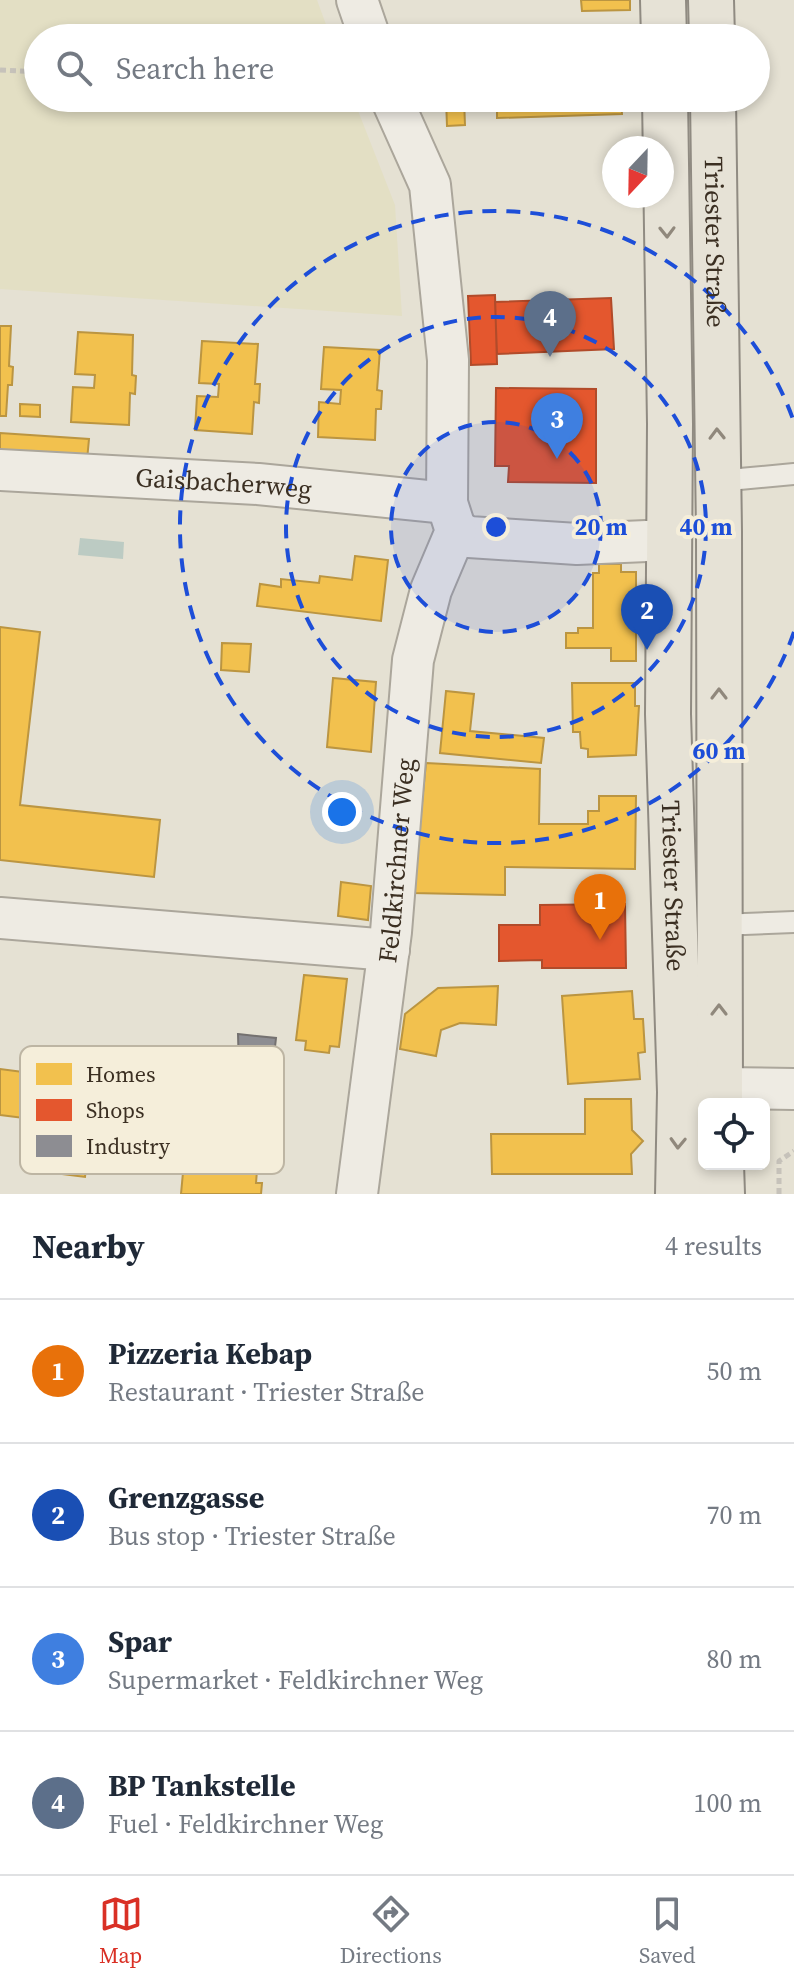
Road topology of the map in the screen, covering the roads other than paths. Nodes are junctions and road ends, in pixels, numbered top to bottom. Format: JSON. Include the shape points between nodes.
{"nodes":[{"id":1,"x":357,"y":0,"type":"edge"},
{"id":2,"x":663,"y":0,"type":"edge"},
{"id":3,"x":711,"y":0,"type":"edge"},
{"id":4,"x":365,"y":24,"type":"edge"},
{"id":5,"x":664,"y":24,"type":"edge"},
{"id":6,"x":712,"y":24,"type":"edge"},
{"id":7,"x":397,"y":112,"type":"edge"},
{"id":8,"x":665,"y":112,"type":"edge"},
{"id":9,"x":713,"y":112,"type":"edge"},
{"id":10,"x":0,"y":470,"type":"edge"},
{"id":11,"x":794,"y":474,"type":"edge"},
{"id":12,"x":718,"y":481,"type":"junction"},
{"id":13,"x":452,"y":517,"type":"junction"},
{"id":14,"x":670,"y":540,"type":"junction"},
{"id":15,"x":0,"y":918,"type":"edge"},
{"id":16,"x":794,"y":922,"type":"edge"},
{"id":17,"x":719,"y":925,"type":"junction"},
{"id":18,"x":389,"y":950,"type":"junction"},
{"id":19,"x":794,"y":1089,"type":"edge"},
{"id":20,"x":707,"y":1095,"type":"edge"},
{"id":21,"x":721,"y":1170,"type":"edge"},
{"id":22,"x":357,"y":1194,"type":"edge"},
{"id":23,"x":678,"y":1194,"type":"edge"},
{"id":24,"x":722,"y":1194,"type":"edge"}],
"edges":[{"from":1,"to":4,"type":"street"},
{"from":2,"to":5,"type":"main road"},
{"from":3,"to":6,"type":"main road"},
{"from":7,"to":13,"type":"street","name":"Feldkirchner Weg","via":[[430,185],[448,360]]},
{"from":8,"to":14,"type":"main road","name":"Triester Straße","one_way":true},
{"from":12,"to":9,"type":"main road","name":"Triester Straße","one_way":true},
{"from":10,"to":13,"type":"street","name":"Gaisbacherweg","via":[[258,484]]},
{"from":11,"to":12,"type":"lane"},
{"from":17,"to":12,"type":"main road","name":"Triester Straße","one_way":true},
{"from":13,"to":14,"type":"street","via":[[469,537],[577,544]]},
{"from":13,"to":18,"type":"street","name":"Feldkirchner Weg","via":[[413,660]]},
{"from":14,"to":20,"type":"main road","name":"Triester Straße","via":[[668,714]]},
{"from":15,"to":18,"type":"street"},
{"from":16,"to":17,"type":"lane"},
{"from":20,"to":17,"type":"main road","name":"Triester Straße","one_way":true},
{"from":18,"to":22,"type":"street","name":"Feldkirchner Weg"},
{"from":19,"to":20,"type":"street"},
{"from":20,"to":23,"type":"main road","name":"Triester Straße","one_way":true},
{"from":21,"to":24,"type":"main road"}]}
